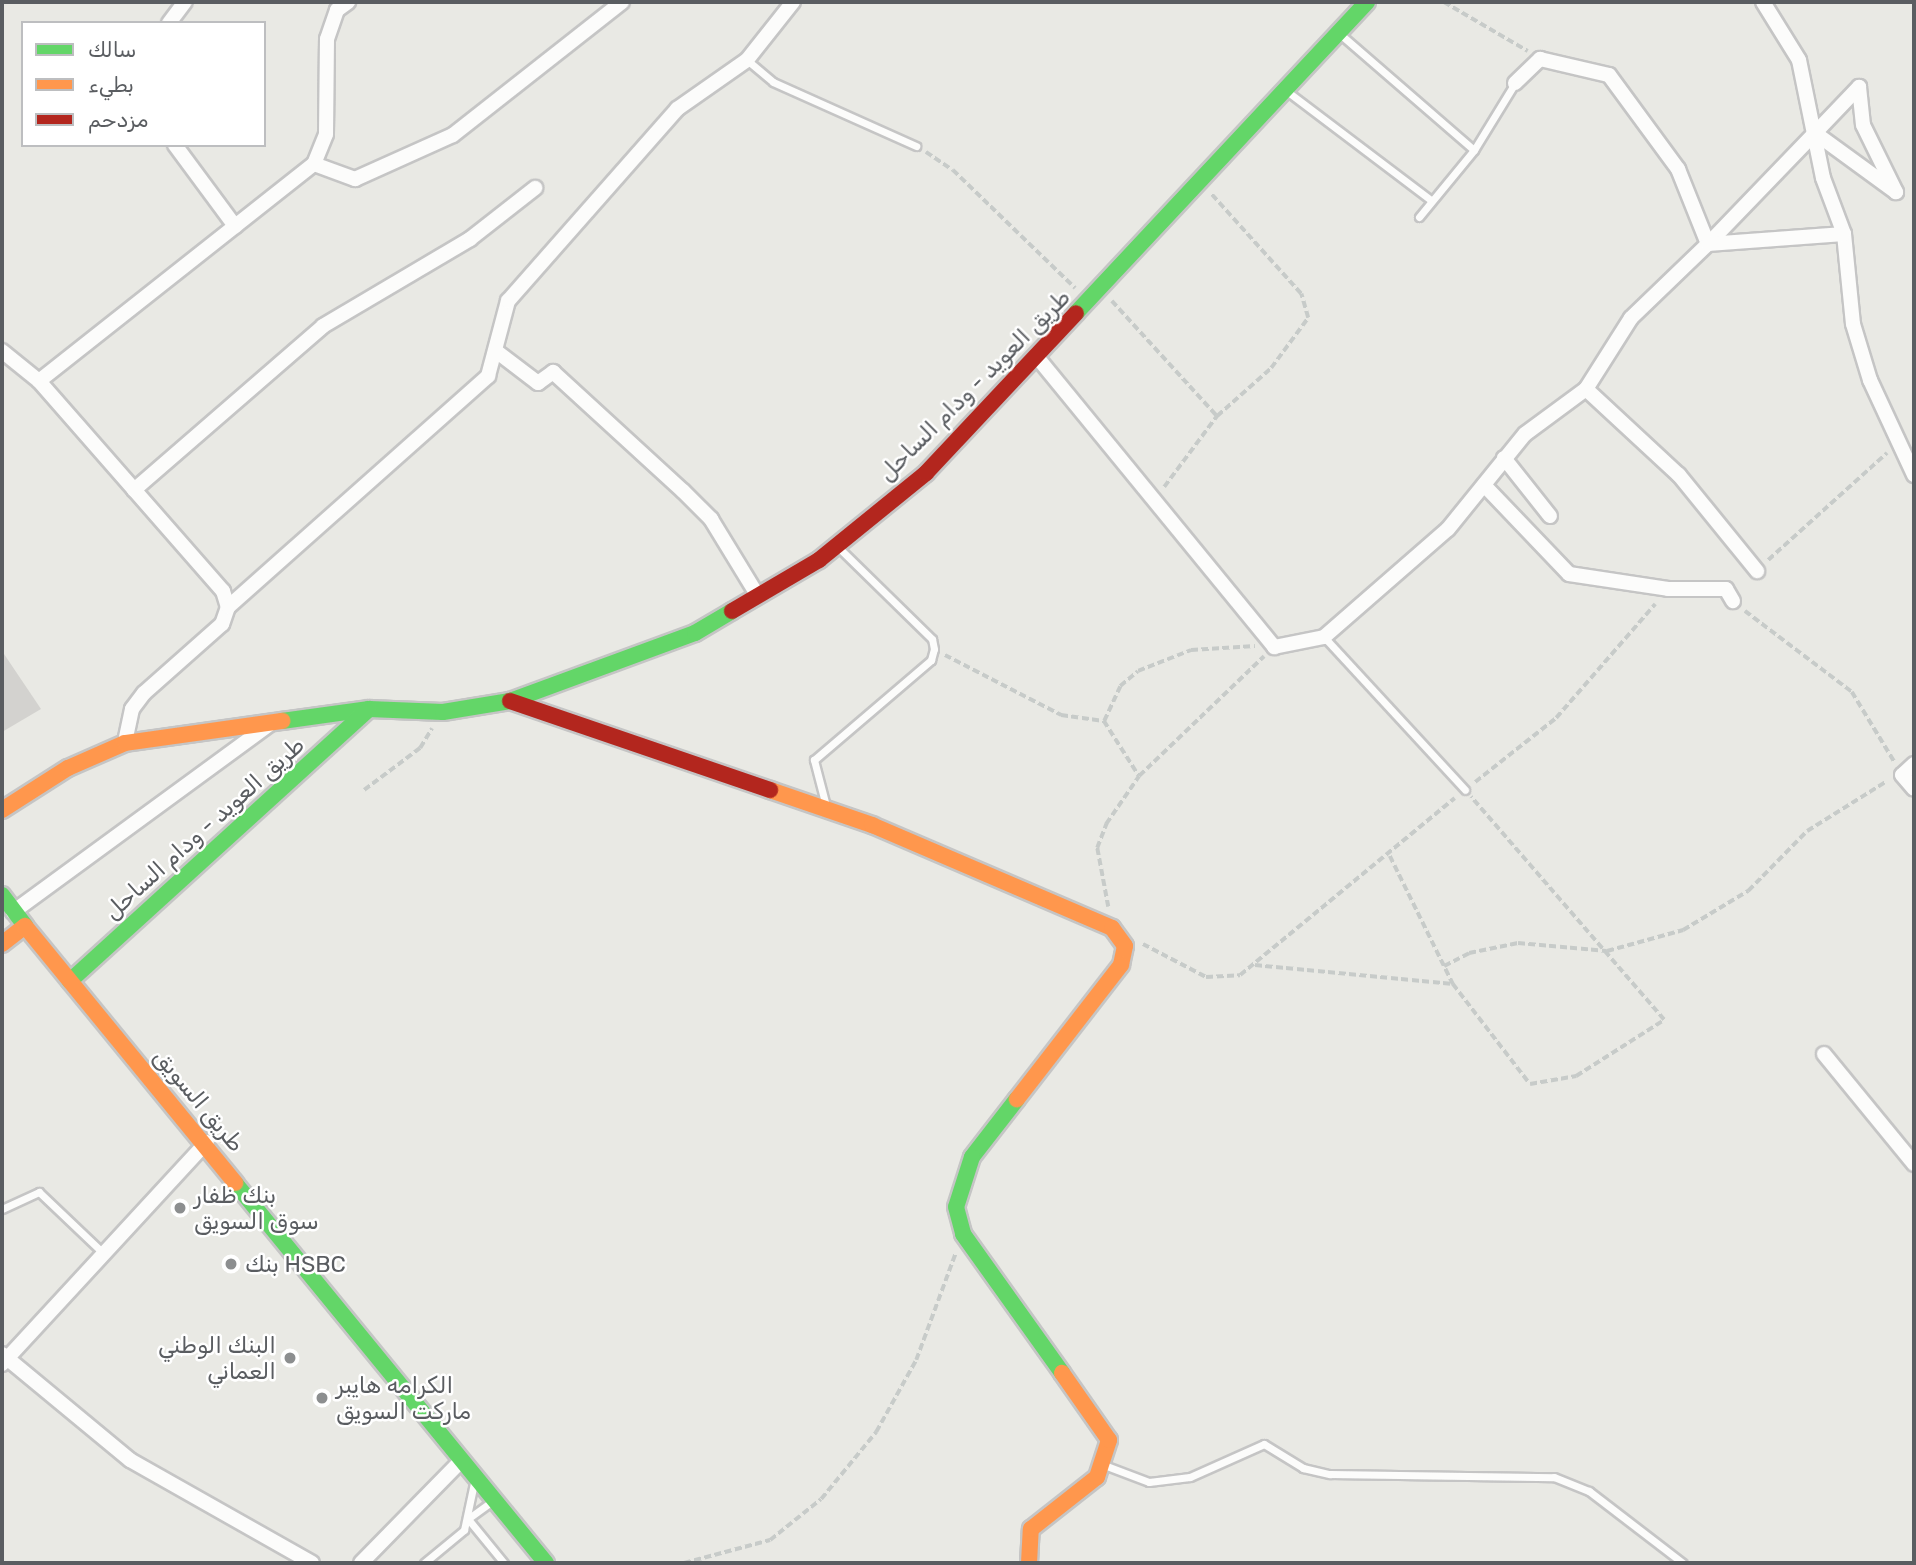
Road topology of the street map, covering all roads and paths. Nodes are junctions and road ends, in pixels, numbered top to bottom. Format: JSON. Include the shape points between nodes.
{"nodes":[{"id":1,"x":185,"y":2,"type":"edge"},
{"id":2,"x":348,"y":2,"type":"edge"},
{"id":3,"x":622,"y":2,"type":"edge"},
{"id":4,"x":793,"y":2,"type":"edge"},
{"id":5,"x":1367,"y":2,"type":"edge"},
{"id":6,"x":1444,"y":2,"type":"edge"},
{"id":7,"x":1763,"y":2,"type":"edge"},
{"id":8,"x":171,"y":21,"type":"edge"},
{"id":9,"x":1340,"y":33,"type":"junction"},
{"id":10,"x":1536,"y":56,"type":"dead end"},
{"id":11,"x":747,"y":60,"type":"junction"},
{"id":12,"x":1515,"y":83,"type":"joint"},
{"id":13,"x":1288,"y":92,"type":"junction"},
{"id":14,"x":1815,"y":133,"type":"junction"},
{"id":15,"x":916,"y":146,"type":"joint"},
{"id":16,"x":177,"y":147,"type":"edge"},
{"id":17,"x":1474,"y":150,"type":"junction"},
{"id":18,"x":314,"y":164,"type":"junction"},
{"id":19,"x":1200,"y":185,"type":"junction"},
{"id":20,"x":535,"y":188,"type":"dead end"},
{"id":21,"x":1431,"y":200,"type":"junction"},
{"id":22,"x":1419,"y":218,"type":"dead end"},
{"id":23,"x":236,"y":226,"type":"junction"},
{"id":24,"x":1844,"y":234,"type":"junction"},
{"id":25,"x":1708,"y":244,"type":"junction"},
{"id":26,"x":1101,"y":289,"type":"junction"},
{"id":27,"x":1089,"y":302,"type":"junction"},
{"id":28,"x":2,"y":351,"type":"edge"},
{"id":29,"x":496,"y":351,"type":"junction"},
{"id":30,"x":1037,"y":357,"type":"junction"},
{"id":31,"x":39,"y":381,"type":"junction"},
{"id":32,"x":1586,"y":389,"type":"junction"},
{"id":33,"x":1217,"y":416,"type":"junction"},
{"id":34,"x":1902,"y":440,"type":"junction"},
{"id":35,"x":1504,"y":458,"type":"junction"},
{"id":36,"x":1914,"y":475,"type":"edge"},
{"id":37,"x":1484,"y":485,"type":"junction"},
{"id":38,"x":134,"y":490,"type":"junction"},
{"id":39,"x":1153,"y":502,"type":"junction"},
{"id":40,"x":1550,"y":516,"type":"dead end"},
{"id":41,"x":837,"y":546,"type":"junction"},
{"id":42,"x":1756,"y":571,"type":"joint"},
{"id":43,"x":1668,"y":589,"type":"junction"},
{"id":44,"x":758,"y":596,"type":"junction"},
{"id":45,"x":1733,"y":601,"type":"joint"},
{"id":46,"x":228,"y":607,"type":"junction"},
{"id":47,"x":1324,"y":637,"type":"junction"},
{"id":48,"x":1274,"y":647,"type":"junction"},
{"id":49,"x":934,"y":649,"type":"junction"},
{"id":50,"x":510,"y":701,"type":"junction"},
{"id":51,"x":369,"y":709,"type":"junction"},
{"id":52,"x":443,"y":712,"type":"junction"},
{"id":53,"x":277,"y":719,"type":"junction"},
{"id":54,"x":1104,"y":721,"type":"junction"},
{"id":55,"x":125,"y":743,"type":"junction"},
{"id":56,"x":1914,"y":764,"type":"edge"},
{"id":57,"x":1902,"y":775,"type":"junction"},
{"id":58,"x":1139,"y":776,"type":"junction"},
{"id":59,"x":1914,"y":789,"type":"edge"},
{"id":60,"x":363,"y":790,"type":"dead end"},
{"id":61,"x":1465,"y":790,"type":"junction"},
{"id":62,"x":2,"y":810,"type":"edge"},
{"id":63,"x":827,"y":810,"type":"junction"},
{"id":64,"x":1390,"y":856,"type":"junction"},
{"id":65,"x":2,"y":895,"type":"edge"},
{"id":66,"x":13,"y":912,"type":"junction"},
{"id":67,"x":25,"y":926,"type":"junction"},
{"id":68,"x":1112,"y":928,"type":"junction"},
{"id":69,"x":2,"y":944,"type":"edge"},
{"id":70,"x":1607,"y":951,"type":"junction"},
{"id":71,"x":1254,"y":965,"type":"junction"},
{"id":72,"x":1444,"y":966,"type":"junction"},
{"id":73,"x":70,"y":981,"type":"junction"},
{"id":74,"x":1453,"y":984,"type":"junction"},
{"id":75,"x":1824,"y":1054,"type":"dead end"},
{"id":76,"x":207,"y":1142,"type":"junction"},
{"id":77,"x":1914,"y":1164,"type":"edge"},
{"id":78,"x":2,"y":1209,"type":"edge"},
{"id":79,"x":964,"y":1234,"type":"junction"},
{"id":80,"x":104,"y":1254,"type":"junction"},
{"id":81,"x":3,"y":1359,"type":"edge"},
{"id":82,"x":460,"y":1462,"type":"junction"},
{"id":83,"x":1103,"y":1465,"type":"junction"},
{"id":84,"x":475,"y":1479,"type":"junction"},
{"id":85,"x":494,"y":1502,"type":"junction"},
{"id":86,"x":468,"y":1519,"type":"junction"},
{"id":87,"x":312,"y":1563,"type":"edge"},
{"id":88,"x":361,"y":1563,"type":"edge"},
{"id":89,"x":424,"y":1563,"type":"edge"},
{"id":90,"x":505,"y":1563,"type":"edge"},
{"id":91,"x":546,"y":1563,"type":"edge"},
{"id":92,"x":684,"y":1563,"type":"edge"},
{"id":93,"x":1029,"y":1563,"type":"edge"},
{"id":94,"x":1683,"y":1563,"type":"edge"}],
"edges":[{"from":1,"to":8,"type":"street"},
{"from":2,"to":18,"type":"street","via":[[337,10],[327,39],[326,134]]},
{"from":3,"to":18,"type":"street","via":[[453,135],[355,179]]},
{"from":4,"to":11,"type":"street"},
{"from":5,"to":9,"type":"main road","name":"طريق العويد - ودام الساحل"},
{"from":6,"to":10,"type":"path"},
{"from":7,"to":14,"type":"street","via":[[1799,60]]},
{"from":9,"to":13,"type":"main road","name":"طريق العويد - ودام الساحل"},
{"from":9,"to":17,"type":"lane"},
{"from":11,"to":15,"type":"lane","via":[[773,82]]},
{"from":11,"to":29,"type":"street","via":[[677,108],[579,216],[504,307]]},
{"from":12,"to":17,"type":"lane"},
{"from":12,"to":25,"type":"street","via":[[1540,59],[1609,75],[1678,169]]},
{"from":13,"to":19,"type":"main road","name":"طريق العويد - ودام الساحل"},
{"from":13,"to":21,"type":"lane"},
{"from":14,"to":14,"type":"street","via":[[1859,87],[1863,125],[1896,192]]},
{"from":14,"to":24,"type":"street"},
{"from":14,"to":25,"type":"street"},
{"from":15,"to":27,"type":"path","via":[[953,170]]},
{"from":16,"to":23,"type":"street"},
{"from":17,"to":21,"type":"lane"},
{"from":18,"to":23,"type":"street"},
{"from":19,"to":26,"type":"main road","name":"طريق العويد - ودام الساحل"},
{"from":19,"to":33,"type":"path","via":[[1232,211],[1301,294],[1308,318],[1271,368]]},
{"from":20,"to":38,"type":"street","via":[[470,239],[324,326]]},
{"from":21,"to":22,"type":"lane"},
{"from":23,"to":31,"type":"street"},
{"from":24,"to":25,"type":"street"},
{"from":24,"to":34,"type":"street","via":[[1853,324],[1870,380]]},
{"from":25,"to":32,"type":"street","via":[[1631,318]]},
{"from":26,"to":27,"type":"main road","name":"طريق العويد - ودام الساحل"},
{"from":26,"to":33,"type":"path"},
{"from":27,"to":30,"type":"main road","name":"طريق العويد - ودام الساحل"},
{"from":28,"to":31,"type":"street"},
{"from":29,"to":44,"type":"street","via":[[538,383],[553,372],[683,491],[711,519]]},
{"from":29,"to":46,"type":"street","via":[[488,376]]},
{"from":30,"to":39,"type":"street"},
{"from":30,"to":41,"type":"main road","name":"طريق العويد - ودام الساحل","via":[[926,473]]},
{"from":31,"to":38,"type":"street"},
{"from":32,"to":35,"type":"street","via":[[1544,417]]},
{"from":32,"to":42,"type":"street","via":[[1679,475]]},
{"from":33,"to":39,"type":"path"},
{"from":34,"to":36,"type":"street"},
{"from":34,"to":42,"type":"path"},
{"from":35,"to":37,"type":"street"},
{"from":35,"to":40,"type":"street"},
{"from":37,"to":43,"type":"street","via":[[1569,574]]},
{"from":37,"to":47,"type":"street","via":[[1448,529]]},
{"from":38,"to":46,"type":"street","via":[[223,591]]},
{"from":39,"to":48,"type":"street"},
{"from":41,"to":44,"type":"main road","name":"طريق العويد - ودام الساحل"},
{"from":41,"to":49,"type":"lane","via":[[932,639]]},
{"from":43,"to":45,"type":"street","via":[[1726,589]]},
{"from":43,"to":61,"type":"path","via":[[1556,718]]},
{"from":44,"to":50,"type":"main road","name":"طريق العويد - ودام الساحل","via":[[695,633]]},
{"from":45,"to":57,"type":"path","via":[[1852,692]]},
{"from":46,"to":55,"type":"street","via":[[222,624],[144,693],[132,709]]},
{"from":47,"to":48,"type":"street"},
{"from":47,"to":61,"type":"lane"},
{"from":48,"to":54,"type":"path","via":[[1191,650],[1138,671],[1119,686]]},
{"from":48,"to":58,"type":"path"},
{"from":49,"to":54,"type":"path","via":[[1061,715]]},
{"from":49,"to":63,"type":"lane","via":[[931,660],[814,760]]},
{"from":50,"to":52,"type":"main road","name":"طريق العويد - ودام الساحل"},
{"from":50,"to":63,"type":"main road"},
{"from":51,"to":52,"type":"main road","name":"طريق العويد - ودام الساحل"},
{"from":51,"to":53,"type":"main road","name":"طريق العويد - ودام الساحل"},
{"from":51,"to":73,"type":"main road","name":"طريق العويد - ودام الساحل"},
{"from":52,"to":60,"type":"path","via":[[420,748]]},
{"from":53,"to":55,"type":"main road","name":"طريق العويد - ودام الساحل"},
{"from":53,"to":66,"type":"street"},
{"from":54,"to":58,"type":"path"},
{"from":55,"to":62,"type":"main road","name":"طريق العويد - ودام الساحل","via":[[68,768]]},
{"from":56,"to":57,"type":"street"},
{"from":57,"to":59,"type":"street"},
{"from":57,"to":70,"type":"path","via":[[1848,801],[1807,831],[1748,891],[1683,930]]},
{"from":58,"to":68,"type":"path","via":[[1106,824],[1097,848]]},
{"from":61,"to":64,"type":"path"},
{"from":61,"to":70,"type":"path"},
{"from":63,"to":68,"type":"main road"},
{"from":64,"to":71,"type":"path"},
{"from":64,"to":72,"type":"path"},
{"from":65,"to":66,"type":"main road","name":"طريق السويق"},
{"from":66,"to":67,"type":"main road","name":"طريق السويق"},
{"from":67,"to":69,"type":"main road"},
{"from":67,"to":73,"type":"main road","name":"طريق السويق"},
{"from":68,"to":71,"type":"path","via":[[1206,977],[1240,975]]},
{"from":68,"to":79,"type":"main road","via":[[1125,946],[1121,965],[972,1157],[956,1207]]},
{"from":70,"to":72,"type":"path","via":[[1576,953],[1518,943],[1469,953]]},
{"from":70,"to":74,"type":"path","via":[[1664,1020],[1576,1076],[1549,1085],[1530,1084],[1515,1072]]},
{"from":71,"to":74,"type":"path"},
{"from":72,"to":74,"type":"path"},
{"from":73,"to":76,"type":"main road","name":"طريق السويق"},
{"from":75,"to":77,"type":"street"},
{"from":76,"to":80,"type":"street"},
{"from":76,"to":82,"type":"main road","name":"طريق السويق"},
{"from":78,"to":80,"type":"lane","via":[[39,1192]]},
{"from":79,"to":83,"type":"main road","via":[[1094,1412],[1109,1440]]},
{"from":79,"to":92,"type":"path","via":[[916,1360],[876,1432],[821,1499],[770,1541]]},
{"from":80,"to":81,"type":"street"},
{"from":81,"to":87,"type":"street","via":[[130,1460]]},
{"from":82,"to":84,"type":"main road","name":"طريق السويق"},
{"from":82,"to":88,"type":"street"},
{"from":83,"to":93,"type":"main road","via":[[1080,1495],[1031,1529]]},
{"from":83,"to":94,"type":"lane","via":[[1149,1482],[1190,1477],[1264,1444],[1303,1468],[1330,1474],[1553,1477],[1590,1491]]},
{"from":84,"to":85,"type":"main road","name":"طريق السويق"},
{"from":84,"to":86,"type":"lane"},
{"from":85,"to":86,"type":"lane"},
{"from":85,"to":91,"type":"main road","name":"طريق السويق"},
{"from":86,"to":89,"type":"lane","via":[[459,1537]]},
{"from":86,"to":90,"type":"lane"}]}
